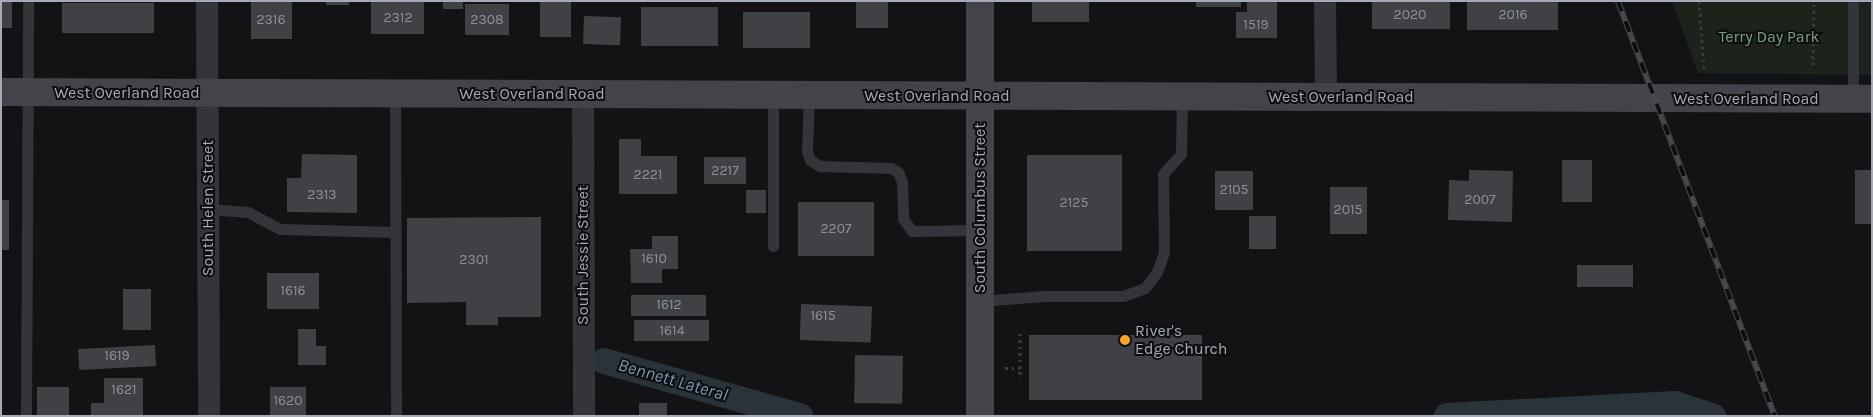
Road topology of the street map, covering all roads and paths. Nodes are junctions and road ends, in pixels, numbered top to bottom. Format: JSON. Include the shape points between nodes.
{"nodes":[{"id":1,"x":28,"y":1,"type":"edge"},
{"id":2,"x":207,"y":1,"type":"edge"},
{"id":3,"x":980,"y":1,"type":"edge"},
{"id":4,"x":1325,"y":1,"type":"edge"},
{"id":5,"x":1699,"y":1,"type":"edge"},
{"id":6,"x":1814,"y":1,"type":"edge"},
{"id":7,"x":1853,"y":1,"type":"edge"},
{"id":8,"x":1813,"y":65,"type":"dead end"},
{"id":9,"x":1704,"y":69,"type":"dead end"},
{"id":10,"x":1,"y":92,"type":"edge"},
{"id":11,"x":29,"y":92,"type":"junction"},
{"id":12,"x":208,"y":93,"type":"junction"},
{"id":13,"x":394,"y":94,"type":"junction"},
{"id":14,"x":583,"y":94,"type":"junction"},
{"id":15,"x":774,"y":95,"type":"junction"},
{"id":16,"x":809,"y":95,"type":"junction"},
{"id":17,"x":980,"y":96,"type":"junction"},
{"id":18,"x":1182,"y":97,"type":"junction"},
{"id":19,"x":1326,"y":97,"type":"junction"},
{"id":20,"x":1863,"y":99,"type":"edge"},
{"id":21,"x":208,"y":210,"type":"junction"},
{"id":22,"x":980,"y":230,"type":"junction"},
{"id":23,"x":395,"y":232,"type":"junction"},
{"id":24,"x":773,"y":246,"type":"dead end"},
{"id":25,"x":980,"y":301,"type":"junction"},
{"id":26,"x":1020,"y":333,"type":"dead end"},
{"id":27,"x":1020,"y":379,"type":"dead end"},
{"id":28,"x":26,"y":416,"type":"edge"},
{"id":29,"x":209,"y":416,"type":"edge"},
{"id":30,"x":396,"y":416,"type":"edge"},
{"id":31,"x":584,"y":416,"type":"edge"},
{"id":32,"x":980,"y":416,"type":"edge"}],
"edges":[{"from":1,"to":11,"type":"lane"},
{"from":2,"to":12,"type":"street","name":"South Helen Street"},
{"from":3,"to":17,"type":"street","name":"South Columbus Street"},
{"from":4,"to":19,"type":"street"},
{"from":5,"to":9,"type":"path"},
{"from":6,"to":8,"type":"path"},
{"from":7,"to":20,"type":"lane"},
{"from":10,"to":11,"type":"street","name":"West Overland Road"},
{"from":11,"to":12,"type":"street","name":"West Overland Road"},
{"from":11,"to":28,"type":"lane"},
{"from":12,"to":13,"type":"street","name":"West Overland Road"},
{"from":12,"to":21,"type":"street","name":"South Helen Street"},
{"from":13,"to":14,"type":"street","name":"West Overland Road"},
{"from":13,"to":23,"type":"lane"},
{"from":14,"to":15,"type":"street","name":"West Overland Road"},
{"from":14,"to":31,"type":"street","name":"South Jessie Street"},
{"from":15,"to":16,"type":"street","name":"West Overland Road"},
{"from":15,"to":24,"type":"lane"},
{"from":16,"to":17,"type":"street","name":"West Overland Road"},
{"from":16,"to":22,"type":"lane","via":[[807,151],[810,160],[820,166],[891,168],[898,172],[902,182],[903,219],[912,232]]},
{"from":17,"to":18,"type":"street","name":"West Overland Road"},
{"from":17,"to":22,"type":"street","name":"South Columbus Street"},
{"from":18,"to":19,"type":"street","name":"West Overland Road"},
{"from":18,"to":25,"type":"lane","via":[[1181,154],[1163,174],[1164,253],[1157,272],[1145,288],[1123,296],[1044,296]]},
{"from":19,"to":20,"type":"street","name":"West Overland Road"},
{"from":21,"to":23,"type":"lane","via":[[248,212],[280,229]]},
{"from":21,"to":29,"type":"street","name":"South Helen Street"},
{"from":22,"to":25,"type":"street","name":"South Columbus Street"},
{"from":23,"to":30,"type":"lane"},
{"from":25,"to":32,"type":"street","name":"South Columbus Street"},
{"from":26,"to":27,"type":"path"}]}
